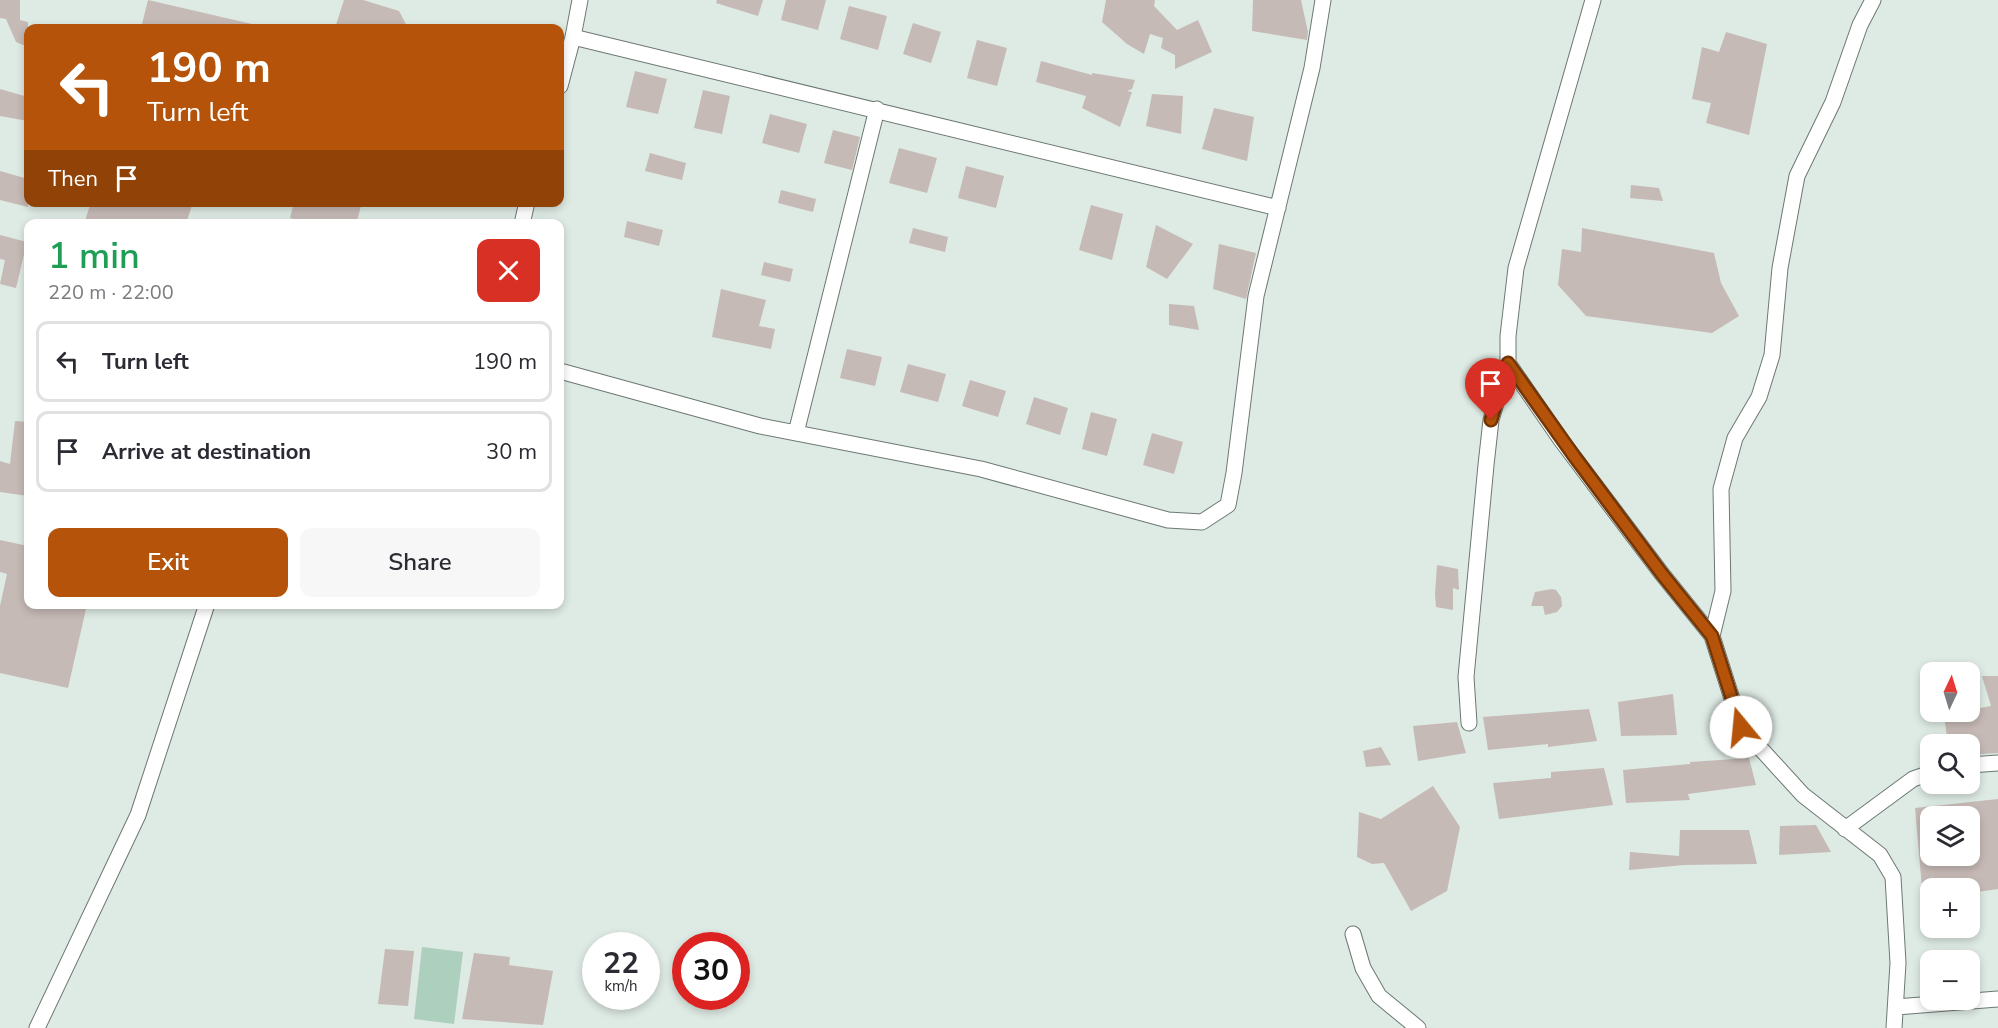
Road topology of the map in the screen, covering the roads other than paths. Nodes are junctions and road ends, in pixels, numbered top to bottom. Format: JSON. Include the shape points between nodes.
{"nodes":[{"id":1,"x":580,"y":0,"type":"edge"},
{"id":2,"x":1323,"y":0,"type":"edge"},
{"id":3,"x":1593,"y":0,"type":"edge"},
{"id":4,"x":1873,"y":0,"type":"edge"},
{"id":5,"x":573,"y":37,"type":"junction"},
{"id":6,"x":564,"y":71,"type":"edge"},
{"id":7,"x":877,"y":110,"type":"junction"},
{"id":8,"x":1278,"y":208,"type":"junction"},
{"id":9,"x":1508,"y":363,"type":"junction"},
{"id":10,"x":564,"y":372,"type":"edge"},
{"id":11,"x":796,"y":433,"type":"junction"},
{"id":12,"x":205,"y":609,"type":"edge"},
{"id":13,"x":1712,"y":636,"type":"junction"},
{"id":14,"x":1469,"y":723,"type":"dead end"},
{"id":15,"x":1998,"y":763,"type":"edge"},
{"id":16,"x":1980,"y":764,"type":"edge"},
{"id":17,"x":1920,"y":776,"type":"edge"},
{"id":18,"x":1845,"y":829,"type":"junction"},
{"id":19,"x":1353,"y":934,"type":"dead end"},
{"id":20,"x":1998,"y":999,"type":"edge"},
{"id":21,"x":1896,"y":1007,"type":"junction"},
{"id":22,"x":37,"y":1028,"type":"edge"},
{"id":23,"x":1418,"y":1028,"type":"edge"},
{"id":24,"x":1894,"y":1028,"type":"edge"}],
"edges":[{"from":1,"to":5,"type":"street"},
{"from":2,"to":8,"type":"street","via":[[1312,68]]},
{"from":3,"to":9,"type":"street","via":[[1516,268]]},
{"from":4,"to":13,"type":"street","via":[[1833,102],[1797,176],[1780,268],[1772,355],[1759,397],[1735,438],[1721,489],[1723,591]]},
{"from":5,"to":6,"type":"street"},
{"from":5,"to":7,"type":"street"},
{"from":7,"to":8,"type":"street"},
{"from":7,"to":11,"type":"street"},
{"from":8,"to":11,"type":"street","via":[[1256,296],[1228,505],[1202,522],[1167,520],[981,470]]},
{"from":9,"to":13,"type":"street","via":[[1561,440]]},
{"from":9,"to":14,"type":"street","via":[[1491,420],[1486,465],[1466,677]]},
{"from":10,"to":11,"type":"street"},
{"from":12,"to":22,"type":"street","via":[[138,815]]},
{"from":13,"to":18,"type":"street","via":[[1741,727],[1803,795]]},
{"from":15,"to":16,"type":"street"},
{"from":17,"to":18,"type":"street"},
{"from":18,"to":21,"type":"street","via":[[1880,855],[1893,878],[1898,963]]},
{"from":19,"to":23,"type":"street","via":[[1363,968],[1379,996]]},
{"from":20,"to":21,"type":"street"},
{"from":21,"to":24,"type":"street"}]}
